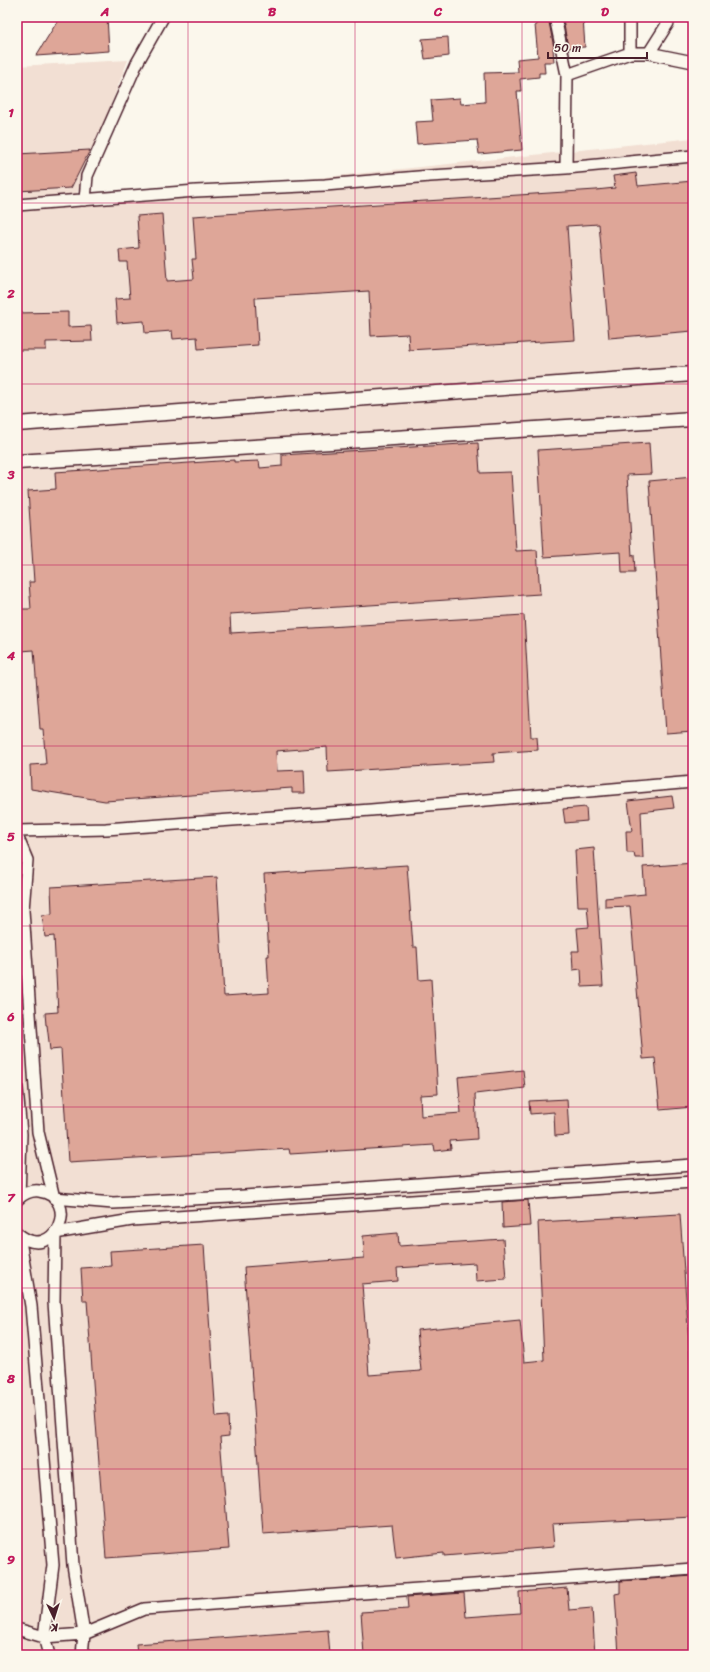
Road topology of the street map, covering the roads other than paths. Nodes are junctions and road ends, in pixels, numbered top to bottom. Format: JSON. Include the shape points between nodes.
{"nodes":[{"id":1,"x":163,"y":17,"type":"edge"},
{"id":2,"x":555,"y":17,"type":"edge"},
{"id":3,"x":630,"y":17,"type":"edge"},
{"id":4,"x":669,"y":17,"type":"edge"},
{"id":5,"x":630,"y":53,"type":"junction"},
{"id":6,"x":649,"y":53,"type":"junction"},
{"id":7,"x":693,"y":62,"type":"edge"},
{"id":8,"x":567,"y":75,"type":"junction"},
{"id":9,"x":693,"y":156,"type":"edge"},
{"id":10,"x":566,"y":168,"type":"junction"},
{"id":11,"x":85,"y":200,"type":"junction"},
{"id":12,"x":17,"y":205,"type":"edge"},
{"id":13,"x":693,"y":374,"type":"edge"},
{"id":14,"x":693,"y":418,"type":"edge"},
{"id":15,"x":17,"y":424,"type":"edge"},
{"id":16,"x":17,"y":462,"type":"edge"},
{"id":17,"x":693,"y":782,"type":"edge"},
{"id":18,"x":17,"y":831,"type":"edge"},
{"id":19,"x":17,"y":836,"type":"edge"},
{"id":20,"x":17,"y":1088,"type":"edge"},
{"id":21,"x":693,"y":1165,"type":"edge"},
{"id":22,"x":669,"y":1167,"type":"junction"},
{"id":23,"x":527,"y":1176,"type":"junction"},
{"id":24,"x":693,"y":1182,"type":"edge"},
{"id":25,"x":670,"y":1184,"type":"junction"},
{"id":26,"x":342,"y":1190,"type":"junction"},
{"id":27,"x":528,"y":1193,"type":"junction"},
{"id":28,"x":54,"y":1198,"type":"junction"},
{"id":29,"x":18,"y":1199,"type":"edge"},
{"id":30,"x":343,"y":1206,"type":"junction"},
{"id":31,"x":55,"y":1233,"type":"junction"},
{"id":32,"x":18,"y":1234,"type":"edge"},
{"id":33,"x":693,"y":1569,"type":"edge"},
{"id":34,"x":17,"y":1629,"type":"edge"},
{"id":35,"x":84,"y":1634,"type":"junction"},
{"id":36,"x":44,"y":1637,"type":"junction"},
{"id":37,"x":49,"y":1655,"type":"edge"},
{"id":38,"x":82,"y":1655,"type":"edge"}],
"edges":[{"from":1,"to":11,"type":"street","via":[[136,63],[87,176]]},
{"from":2,"to":8,"type":"street"},
{"from":3,"to":5,"type":"street"},
{"from":4,"to":6,"type":"street","via":[[668,23]]},
{"from":5,"to":6,"type":"street"},
{"from":5,"to":8,"type":"street"},
{"from":6,"to":7,"type":"street"},
{"from":8,"to":10,"type":"street"},
{"from":9,"to":10,"type":"street"},
{"from":10,"to":11,"type":"street"},
{"from":11,"to":12,"type":"street"},
{"from":13,"to":15,"type":"street"},
{"from":14,"to":16,"type":"street"},
{"from":17,"to":18,"type":"street","via":[[370,810],[106,829]]},
{"from":19,"to":28,"type":"street","via":[[26,860],[23,910],[38,1132]]},
{"from":20,"to":29,"type":"street","via":[[21,1134]]},
{"from":21,"to":22,"type":"street"},
{"from":22,"to":23,"type":"street"},
{"from":22,"to":25,"type":"street"},
{"from":23,"to":26,"type":"street"},
{"from":23,"to":27,"type":"street"},
{"from":24,"to":25,"type":"street"},
{"from":25,"to":27,"type":"street"},
{"from":26,"to":28,"type":"street","via":[[113,1203]]},
{"from":26,"to":30,"type":"street"},
{"from":27,"to":30,"type":"street"},
{"from":28,"to":29,"type":"street","via":[[39,1191]]},
{"from":28,"to":31,"type":"street","via":[[61,1212],[61,1220]]},
{"from":30,"to":31,"type":"street","via":[[132,1220]]},
{"from":31,"to":32,"type":"street","via":[[40,1242],[31,1241]]},
{"from":31,"to":35,"type":"street","via":[[54,1310],[73,1565]]},
{"from":32,"to":36,"type":"street","via":[[31,1306],[53,1565]]},
{"from":33,"to":35,"type":"street","via":[[144,1609]]},
{"from":34,"to":36,"type":"street"},
{"from":35,"to":36,"type":"street"},
{"from":35,"to":38,"type":"street"},
{"from":36,"to":37,"type":"street"}]}
